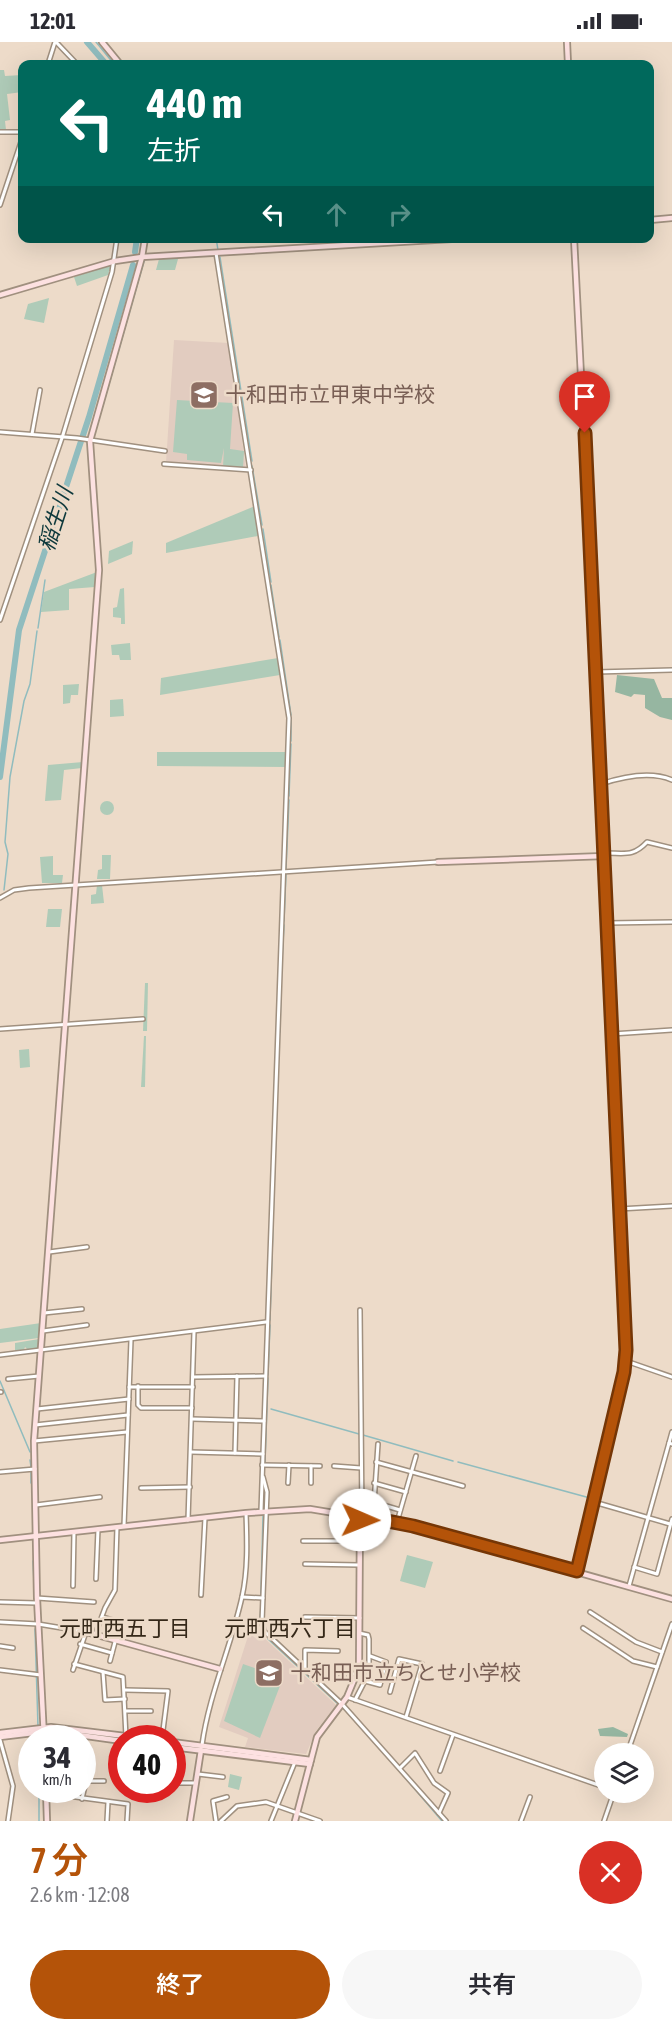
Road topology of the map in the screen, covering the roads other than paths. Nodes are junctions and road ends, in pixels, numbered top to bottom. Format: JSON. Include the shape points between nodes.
{"nodes":[{"id":1,"x":56,"y":42,"type":"edge"},
{"id":2,"x":102,"y":42,"type":"edge"},
{"id":3,"x":567,"y":42,"type":"edge"},
{"id":4,"x":49,"y":60,"type":"edge"},
{"id":5,"x":73,"y":60,"type":"edge"},
{"id":6,"x":117,"y":60,"type":"edge"},
{"id":7,"x":568,"y":60,"type":"edge"},
{"id":8,"x":0,"y":132,"type":"edge"},
{"id":9,"x":18,"y":132,"type":"edge"},
{"id":10,"x":18,"y":151,"type":"edge"},
{"id":11,"x":0,"y":205,"type":"edge"},
{"id":12,"x":672,"y":218,"type":"edge"},
{"id":13,"x":654,"y":220,"type":"edge"},
{"id":14,"x":117,"y":243,"type":"edge"},
{"id":15,"x":144,"y":243,"type":"edge"},
{"id":16,"x":385,"y":243,"type":"edge"},
{"id":17,"x":574,"y":243,"type":"edge"},
{"id":18,"x":216,"y":253,"type":"junction"},
{"id":19,"x":142,"y":256,"type":"junction"},
{"id":20,"x":115,"y":261,"type":"junction"},
{"id":21,"x":0,"y":295,"type":"edge"},
{"id":22,"x":40,"y":390,"type":"dead end"},
{"id":23,"x":0,"y":432,"type":"edge"},
{"id":24,"x":32,"y":434,"type":"junction"},
{"id":25,"x":62,"y":438,"type":"junction"},
{"id":26,"x":87,"y":441,"type":"junction"},
{"id":27,"x":165,"y":451,"type":"dead end"},
{"id":28,"x":164,"y":464,"type":"dead end"},
{"id":29,"x":251,"y":470,"type":"junction"},
{"id":30,"x":0,"y":620,"type":"edge"},
{"id":31,"x":672,"y":670,"type":"edge"},
{"id":32,"x":596,"y":672,"type":"junction"},
{"id":33,"x":672,"y":780,"type":"edge"},
{"id":34,"x":601,"y":784,"type":"junction"},
{"id":35,"x":672,"y":848,"type":"edge"},
{"id":36,"x":604,"y":854,"type":"junction"},
{"id":37,"x":438,"y":862,"type":"joint"},
{"id":38,"x":284,"y":871,"type":"junction"},
{"id":39,"x":76,"y":885,"type":"junction"},
{"id":40,"x":0,"y":898,"type":"edge"},
{"id":41,"x":672,"y":922,"type":"edge"},
{"id":42,"x":608,"y":923,"type":"junction"},
{"id":43,"x":143,"y":1019,"type":"dead end"},
{"id":44,"x":66,"y":1024,"type":"junction"},
{"id":45,"x":0,"y":1029,"type":"edge"},
{"id":46,"x":672,"y":1030,"type":"edge"},
{"id":47,"x":612,"y":1034,"type":"junction"},
{"id":48,"x":672,"y":1206,"type":"edge"},
{"id":49,"x":619,"y":1209,"type":"junction"},
{"id":50,"x":87,"y":1247,"type":"dead end"},
{"id":51,"x":49,"y":1252,"type":"junction"},
{"id":52,"x":82,"y":1309,"type":"dead end"},
{"id":53,"x":360,"y":1310,"type":"dead end"},
{"id":54,"x":44,"y":1313,"type":"junction"},
{"id":55,"x":267,"y":1322,"type":"junction"},
{"id":56,"x":87,"y":1326,"type":"dead end"},
{"id":57,"x":43,"y":1331,"type":"junction"},
{"id":58,"x":194,"y":1332,"type":"junction"},
{"id":59,"x":131,"y":1340,"type":"junction"},
{"id":60,"x":42,"y":1350,"type":"junction"},
{"id":61,"x":0,"y":1355,"type":"edge"},
{"id":62,"x":626,"y":1361,"type":"junction"},
{"id":63,"x":39,"y":1376,"type":"junction"},
{"id":64,"x":237,"y":1376,"type":"junction"},
{"id":65,"x":193,"y":1377,"type":"junction"},
{"id":66,"x":266,"y":1377,"type":"junction"},
{"id":67,"x":672,"y":1377,"type":"edge"},
{"id":68,"x":8,"y":1379,"type":"dead end"},
{"id":69,"x":129,"y":1386,"type":"junction"},
{"id":70,"x":138,"y":1386,"type":"junction"},
{"id":71,"x":193,"y":1387,"type":"junction"},
{"id":72,"x":129,"y":1398,"type":"junction"},
{"id":73,"x":192,"y":1408,"type":"junction"},
{"id":74,"x":37,"y":1409,"type":"junction"},
{"id":75,"x":128,"y":1415,"type":"junction"},
{"id":76,"x":192,"y":1419,"type":"junction"},
{"id":77,"x":236,"y":1419,"type":"junction"},
{"id":78,"x":264,"y":1420,"type":"junction"},
{"id":79,"x":35,"y":1425,"type":"junction"},
{"id":80,"x":127,"y":1432,"type":"junction"},
{"id":81,"x":672,"y":1432,"type":"edge"},
{"id":82,"x":34,"y":1441,"type":"junction"},
{"id":83,"x":670,"y":1443,"type":"edge"},
{"id":84,"x":378,"y":1444,"type":"dead end"},
{"id":85,"x":191,"y":1452,"type":"junction"},
{"id":86,"x":235,"y":1453,"type":"junction"},
{"id":87,"x":262,"y":1454,"type":"junction"},
{"id":88,"x":416,"y":1456,"type":"dead end"},
{"id":89,"x":376,"y":1462,"type":"junction"},
{"id":90,"x":262,"y":1465,"type":"junction"},
{"id":91,"x":289,"y":1466,"type":"junction"},
{"id":92,"x":312,"y":1466,"type":"junction"},
{"id":93,"x":320,"y":1466,"type":"dead end"},
{"id":94,"x":334,"y":1466,"type":"dead end"},
{"id":95,"x":361,"y":1468,"type":"junction"},
{"id":96,"x":35,"y":1469,"type":"junction"},
{"id":97,"x":0,"y":1472,"type":"edge"},
{"id":98,"x":411,"y":1472,"type":"junction"},
{"id":99,"x":288,"y":1483,"type":"dead end"},
{"id":100,"x":310,"y":1483,"type":"dead end"},
{"id":101,"x":374,"y":1483,"type":"junction"},
{"id":102,"x":463,"y":1486,"type":"dead end"},
{"id":103,"x":190,"y":1487,"type":"junction"},
{"id":104,"x":141,"y":1488,"type":"dead end"},
{"id":105,"x":406,"y":1492,"type":"junction"},
{"id":106,"x":100,"y":1497,"type":"dead end"},
{"id":107,"x":373,"y":1502,"type":"junction"},
{"id":108,"x":594,"y":1502,"type":"junction"},
{"id":109,"x":36,"y":1505,"type":"junction"},
{"id":110,"x":400,"y":1510,"type":"junction"},
{"id":111,"x":263,"y":1511,"type":"junction"},
{"id":112,"x":246,"y":1513,"type":"junction"},
{"id":113,"x":361,"y":1516,"type":"junction"},
{"id":114,"x":648,"y":1517,"type":"junction"},
{"id":115,"x":205,"y":1518,"type":"junction"},
{"id":116,"x":373,"y":1518,"type":"junction"},
{"id":117,"x":672,"y":1519,"type":"edge"},
{"id":118,"x":188,"y":1520,"type":"junction"},
{"id":119,"x":397,"y":1522,"type":"junction"},
{"id":120,"x":671,"y":1524,"type":"edge"},
{"id":121,"x":124,"y":1526,"type":"junction"},
{"id":122,"x":117,"y":1527,"type":"junction"},
{"id":123,"x":98,"y":1529,"type":"junction"},
{"id":124,"x":74,"y":1532,"type":"junction"},
{"id":125,"x":36,"y":1536,"type":"junction"},
{"id":126,"x":0,"y":1540,"type":"edge"},
{"id":127,"x":303,"y":1540,"type":"dead end"},
{"id":128,"x":359,"y":1541,"type":"junction"},
{"id":129,"x":305,"y":1564,"type":"dead end"},
{"id":130,"x":359,"y":1564,"type":"junction"},
{"id":131,"x":634,"y":1567,"type":"junction"},
{"id":132,"x":577,"y":1571,"type":"junction"},
{"id":133,"x":96,"y":1579,"type":"dead end"},
{"id":134,"x":73,"y":1586,"type":"dead end"},
{"id":135,"x":629,"y":1586,"type":"junction"},
{"id":136,"x":201,"y":1595,"type":"dead end"},
{"id":137,"x":242,"y":1597,"type":"junction"},
{"id":138,"x":263,"y":1598,"type":"junction"},
{"id":139,"x":672,"y":1599,"type":"edge"},
{"id":140,"x":37,"y":1600,"type":"junction"},
{"id":141,"x":0,"y":1602,"type":"edge"},
{"id":142,"x":94,"y":1602,"type":"dead end"},
{"id":143,"x":590,"y":1612,"type":"dead end"},
{"id":144,"x":102,"y":1617,"type":"junction"},
{"id":145,"x":305,"y":1617,"type":"dead end"},
{"id":146,"x":360,"y":1618,"type":"junction"},
{"id":147,"x":119,"y":1622,"type":"dead end"},
{"id":148,"x":0,"y":1623,"type":"edge"},
{"id":149,"x":38,"y":1624,"type":"junction"},
{"id":150,"x":672,"y":1624,"type":"edge"},
{"id":151,"x":583,"y":1628,"type":"dead end"},
{"id":152,"x":86,"y":1632,"type":"junction"},
{"id":153,"x":359,"y":1633,"type":"junction"},
{"id":154,"x":95,"y":1636,"type":"junction"},
{"id":155,"x":115,"y":1642,"type":"junction"},
{"id":156,"x":80,"y":1644,"type":"junction"},
{"id":157,"x":0,"y":1646,"type":"edge"},
{"id":158,"x":13,"y":1648,"type":"dead end"},
{"id":159,"x":338,"y":1651,"type":"dead end"},
{"id":160,"x":662,"y":1652,"type":"junction"},
{"id":161,"x":112,"y":1653,"type":"junction"},
{"id":162,"x":369,"y":1656,"type":"junction"},
{"id":163,"x":110,"y":1661,"type":"dead end"},
{"id":164,"x":74,"y":1664,"type":"junction"},
{"id":165,"x":657,"y":1667,"type":"junction"},
{"id":166,"x":220,"y":1669,"type":"junction"},
{"id":167,"x":304,"y":1669,"type":"junction"},
{"id":168,"x":0,"y":1670,"type":"edge"},
{"id":169,"x":73,"y":1670,"type":"dead end"},
{"id":170,"x":103,"y":1672,"type":"junction"},
{"id":171,"x":357,"y":1674,"type":"junction"},
{"id":172,"x":41,"y":1675,"type":"junction"},
{"id":173,"x":315,"y":1678,"type":"junction"},
{"id":174,"x":365,"y":1681,"type":"junction"},
{"id":175,"x":124,"y":1690,"type":"junction"},
{"id":176,"x":390,"y":1692,"type":"dead end"},
{"id":177,"x":347,"y":1697,"type":"junction"},
{"id":178,"x":125,"y":1699,"type":"junction"},
{"id":179,"x":355,"y":1700,"type":"junction"},
{"id":180,"x":342,"y":1704,"type":"junction"},
{"id":181,"x":126,"y":1711,"type":"junction"},
{"id":182,"x":151,"y":1711,"type":"dead end"},
{"id":183,"x":406,"y":1718,"type":"junction"},
{"id":184,"x":44,"y":1725,"type":"edge"},
{"id":185,"x":125,"y":1725,"type":"edge"},
{"id":186,"x":164,"y":1725,"type":"edge"},
{"id":187,"x":18,"y":1731,"type":"edge"},
{"id":188,"x":0,"y":1733,"type":"edge"},
{"id":189,"x":18,"y":1735,"type":"edge"},
{"id":190,"x":453,"y":1735,"type":"junction"},
{"id":191,"x":0,"y":1739,"type":"edge"},
{"id":192,"x":631,"y":1743,"type":"edge"},
{"id":193,"x":186,"y":1745,"type":"edge"},
{"id":194,"x":186,"y":1747,"type":"edge"},
{"id":195,"x":201,"y":1748,"type":"junction"},
{"id":196,"x":295,"y":1762,"type":"junction"},
{"id":197,"x":310,"y":1762,"type":"junction"},
{"id":198,"x":400,"y":1768,"type":"junction"},
{"id":199,"x":440,"y":1771,"type":"dead end"},
{"id":200,"x":197,"y":1774,"type":"junction"},
{"id":201,"x":223,"y":1776,"type":"dead end"},
{"id":202,"x":96,"y":1781,"type":"edge"},
{"id":203,"x":104,"y":1781,"type":"dead end"},
{"id":204,"x":186,"y":1783,"type":"edge"},
{"id":205,"x":196,"y":1783,"type":"junction"},
{"id":206,"x":594,"y":1784,"type":"edge"},
{"id":207,"x":227,"y":1797,"type":"dead end"},
{"id":208,"x":530,"y":1797,"type":"dead end"},
{"id":209,"x":96,"y":1800,"type":"edge"},
{"id":210,"x":108,"y":1802,"type":"joint"},
{"id":211,"x":46,"y":1803,"type":"edge"},
{"id":212,"x":118,"y":1803,"type":"edge"},
{"id":213,"x":610,"y":1803,"type":"edge"},
{"id":214,"x":276,"y":1804,"type":"junction"},
{"id":215,"x":297,"y":1811,"type":"junction"},
{"id":216,"x":439,"y":1813,"type":"junction"},
{"id":217,"x":8,"y":1821,"type":"edge"},
{"id":218,"x":47,"y":1821,"type":"edge"},
{"id":219,"x":107,"y":1821,"type":"edge"},
{"id":220,"x":127,"y":1821,"type":"edge"},
{"id":221,"x":190,"y":1821,"type":"edge"},
{"id":222,"x":216,"y":1821,"type":"edge"},
{"id":223,"x":221,"y":1821,"type":"edge"},
{"id":224,"x":271,"y":1821,"type":"edge"},
{"id":225,"x":295,"y":1821,"type":"edge"},
{"id":226,"x":320,"y":1821,"type":"edge"},
{"id":227,"x":446,"y":1821,"type":"edge"},
{"id":228,"x":521,"y":1821,"type":"edge"},
{"id":229,"x":604,"y":1821,"type":"edge"}],
"edges":[{"from":1,"to":4,"type":"street"},
{"from":1,"to":5,"type":"street"},
{"from":2,"to":6,"type":"street"},
{"from":3,"to":7,"type":"street"},
{"from":8,"to":9,"type":"street"},
{"from":10,"to":11,"type":"street"},
{"from":12,"to":13,"type":"street"},
{"from":14,"to":20,"type":"street"},
{"from":15,"to":19,"type":"street"},
{"from":16,"to":18,"type":"street"},
{"from":17,"to":32,"type":"street"},
{"from":18,"to":19,"type":"street"},
{"from":18,"to":29,"type":"street"},
{"from":19,"to":20,"type":"street"},
{"from":19,"to":26,"type":"street"},
{"from":20,"to":21,"type":"street"},
{"from":20,"to":25,"type":"street"},
{"from":22,"to":24,"type":"street"},
{"from":23,"to":24,"type":"street"},
{"from":24,"to":25,"type":"street"},
{"from":25,"to":26,"type":"street"},
{"from":25,"to":30,"type":"street"},
{"from":26,"to":27,"type":"street"},
{"from":26,"to":39,"type":"street","via":[[100,553]]},
{"from":28,"to":29,"type":"street"},
{"from":29,"to":38,"type":"street","via":[[289,718]]},
{"from":31,"to":32,"type":"street"},
{"from":32,"to":34,"type":"street"},
{"from":33,"to":34,"type":"street","via":[[627,777]]},
{"from":34,"to":36,"type":"street"},
{"from":35,"to":36,"type":"street","via":[[647,842],[641,850]]},
{"from":36,"to":37,"type":"street"},
{"from":36,"to":42,"type":"street"},
{"from":37,"to":38,"type":"street"},
{"from":38,"to":39,"type":"street"},
{"from":38,"to":55,"type":"street"},
{"from":39,"to":40,"type":"street","via":[[14,890]]},
{"from":39,"to":44,"type":"street"},
{"from":41,"to":42,"type":"street"},
{"from":42,"to":47,"type":"street"},
{"from":43,"to":44,"type":"street"},
{"from":44,"to":45,"type":"street"},
{"from":44,"to":51,"type":"street"},
{"from":46,"to":47,"type":"street"},
{"from":47,"to":49,"type":"street"},
{"from":48,"to":49,"type":"street"},
{"from":49,"to":62,"type":"street"},
{"from":50,"to":51,"type":"street"},
{"from":51,"to":54,"type":"street"},
{"from":52,"to":54,"type":"street"},
{"from":53,"to":95,"type":"street"},
{"from":54,"to":57,"type":"street"},
{"from":55,"to":58,"type":"street"},
{"from":55,"to":66,"type":"street"},
{"from":56,"to":57,"type":"street"},
{"from":57,"to":60,"type":"street"},
{"from":58,"to":59,"type":"street"},
{"from":58,"to":65,"type":"street"},
{"from":59,"to":60,"type":"street"},
{"from":59,"to":69,"type":"street"},
{"from":60,"to":61,"type":"street"},
{"from":60,"to":63,"type":"street"},
{"from":62,"to":67,"type":"street"},
{"from":62,"to":108,"type":"street"},
{"from":63,"to":68,"type":"street"},
{"from":63,"to":74,"type":"street"},
{"from":64,"to":65,"type":"street"},
{"from":64,"to":66,"type":"street"},
{"from":64,"to":77,"type":"street"},
{"from":65,"to":71,"type":"street"},
{"from":66,"to":78,"type":"street"},
{"from":69,"to":70,"type":"street"},
{"from":69,"to":72,"type":"street"},
{"from":70,"to":71,"type":"street"},
{"from":70,"to":73,"type":"street","via":[[139,1407]]},
{"from":71,"to":73,"type":"street"},
{"from":72,"to":74,"type":"street"},
{"from":72,"to":75,"type":"street"},
{"from":73,"to":76,"type":"street"},
{"from":74,"to":79,"type":"street"},
{"from":75,"to":79,"type":"street"},
{"from":75,"to":80,"type":"street"},
{"from":76,"to":77,"type":"street"},
{"from":76,"to":85,"type":"street"},
{"from":77,"to":78,"type":"street"},
{"from":77,"to":86,"type":"street"},
{"from":78,"to":87,"type":"street"},
{"from":79,"to":82,"type":"street"},
{"from":80,"to":82,"type":"street"},
{"from":80,"to":121,"type":"street"},
{"from":81,"to":83,"type":"street"},
{"from":82,"to":96,"type":"street"},
{"from":83,"to":114,"type":"street"},
{"from":84,"to":89,"type":"street"},
{"from":85,"to":86,"type":"street"},
{"from":85,"to":103,"type":"street"},
{"from":86,"to":87,"type":"street"},
{"from":87,"to":90,"type":"street"},
{"from":88,"to":98,"type":"street"},
{"from":89,"to":98,"type":"street"},
{"from":89,"to":101,"type":"street"},
{"from":90,"to":91,"type":"street"},
{"from":90,"to":111,"type":"street"},
{"from":91,"to":92,"type":"street"},
{"from":91,"to":99,"type":"street"},
{"from":92,"to":93,"type":"street"},
{"from":92,"to":100,"type":"street"},
{"from":94,"to":95,"type":"street"},
{"from":95,"to":113,"type":"street"},
{"from":96,"to":97,"type":"street"},
{"from":96,"to":109,"type":"street"},
{"from":98,"to":102,"type":"street"},
{"from":98,"to":105,"type":"street"},
{"from":101,"to":105,"type":"street"},
{"from":101,"to":107,"type":"street"},
{"from":103,"to":104,"type":"street"},
{"from":103,"to":118,"type":"street"},
{"from":105,"to":110,"type":"street"},
{"from":106,"to":109,"type":"street"},
{"from":107,"to":110,"type":"street"},
{"from":107,"to":116,"type":"street"},
{"from":108,"to":114,"type":"street"},
{"from":108,"to":132,"type":"street"},
{"from":109,"to":125,"type":"street"},
{"from":110,"to":119,"type":"street"},
{"from":111,"to":112,"type":"street"},
{"from":111,"to":113,"type":"street","via":[[310,1509]]},
{"from":111,"to":138,"type":"street"},
{"from":112,"to":115,"type":"street"},
{"from":112,"to":137,"type":"street"},
{"from":113,"to":116,"type":"street"},
{"from":113,"to":128,"type":"street"},
{"from":114,"to":120,"type":"street"},
{"from":114,"to":131,"type":"street"},
{"from":115,"to":118,"type":"street"},
{"from":115,"to":136,"type":"street"},
{"from":116,"to":119,"type":"street"},
{"from":117,"to":120,"type":"street"},
{"from":118,"to":121,"type":"street"},
{"from":119,"to":132,"type":"street"},
{"from":120,"to":131,"type":"street","via":[[657,1574]]},
{"from":121,"to":122,"type":"street"},
{"from":122,"to":123,"type":"street"},
{"from":122,"to":144,"type":"street","via":[[115,1590]]},
{"from":123,"to":124,"type":"street"},
{"from":123,"to":133,"type":"street"},
{"from":124,"to":125,"type":"street"},
{"from":124,"to":134,"type":"street"},
{"from":125,"to":126,"type":"street"},
{"from":125,"to":140,"type":"street"},
{"from":127,"to":128,"type":"street"},
{"from":128,"to":130,"type":"street"},
{"from":129,"to":130,"type":"street"},
{"from":130,"to":146,"type":"street"},
{"from":131,"to":135,"type":"street"},
{"from":132,"to":135,"type":"street"},
{"from":135,"to":139,"type":"street"},
{"from":137,"to":138,"type":"street"},
{"from":137,"to":166,"type":"street"},
{"from":138,"to":167,"type":"street","via":[[266,1634]]},
{"from":140,"to":141,"type":"street"},
{"from":140,"to":142,"type":"street"},
{"from":140,"to":149,"type":"street"},
{"from":143,"to":160,"type":"street","via":[[636,1642]]},
{"from":144,"to":147,"type":"street"},
{"from":144,"to":154,"type":"street"},
{"from":145,"to":146,"type":"street"},
{"from":146,"to":153,"type":"street"},
{"from":148,"to":149,"type":"street"},
{"from":149,"to":152,"type":"street"},
{"from":149,"to":172,"type":"street"},
{"from":150,"to":160,"type":"street"},
{"from":151,"to":165,"type":"street","via":[[633,1660]]},
{"from":152,"to":154,"type":"street"},
{"from":152,"to":156,"type":"street"},
{"from":153,"to":162,"type":"street","via":[[368,1635]]},
{"from":153,"to":171,"type":"street"},
{"from":154,"to":155,"type":"street"},
{"from":155,"to":161,"type":"street"},
{"from":155,"to":166,"type":"street"},
{"from":156,"to":161,"type":"street"},
{"from":156,"to":164,"type":"street"},
{"from":157,"to":158,"type":"street"},
{"from":159,"to":167,"type":"street","via":[[305,1650]]},
{"from":160,"to":165,"type":"street"},
{"from":161,"to":163,"type":"street"},
{"from":162,"to":174,"type":"street"},
{"from":162,"to":174,"type":"street","via":[[386,1662],[380,1685]]},
{"from":164,"to":169,"type":"street"},
{"from":164,"to":170,"type":"street"},
{"from":165,"to":192,"type":"street"},
{"from":166,"to":195,"type":"street"},
{"from":167,"to":173,"type":"street"},
{"from":168,"to":172,"type":"street"},
{"from":170,"to":175,"type":"street","via":[[123,1677]]},
{"from":170,"to":178,"type":"street","via":[[105,1700]]},
{"from":171,"to":173,"type":"street","via":[[318,1672]]},
{"from":171,"to":177,"type":"street"},
{"from":172,"to":184,"type":"street"},
{"from":173,"to":180,"type":"street"},
{"from":174,"to":179,"type":"street"},
{"from":175,"to":178,"type":"street"},
{"from":175,"to":186,"type":"street","via":[[168,1691]]},
{"from":176,"to":183,"type":"street","via":[[399,1659],[422,1664]]},
{"from":177,"to":179,"type":"street"},
{"from":177,"to":180,"type":"street"},
{"from":178,"to":181,"type":"street"},
{"from":179,"to":183,"type":"street"},
{"from":180,"to":197,"type":"street","via":[[317,1737]]},
{"from":180,"to":198,"type":"street"},
{"from":181,"to":182,"type":"street"},
{"from":181,"to":185,"type":"street"},
{"from":183,"to":190,"type":"street"},
{"from":187,"to":188,"type":"street"},
{"from":189,"to":191,"type":"street"},
{"from":190,"to":199,"type":"street"},
{"from":190,"to":206,"type":"street"},
{"from":191,"to":217,"type":"street","via":[[13,1786]]},
{"from":193,"to":195,"type":"street"},
{"from":194,"to":195,"type":"street"},
{"from":195,"to":196,"type":"street"},
{"from":195,"to":197,"type":"street"},
{"from":195,"to":200,"type":"street"},
{"from":196,"to":197,"type":"street"},
{"from":196,"to":214,"type":"street"},
{"from":197,"to":215,"type":"street"},
{"from":198,"to":216,"type":"street"},
{"from":198,"to":216,"type":"street","via":[[416,1753],[434,1783],[448,1793]]},
{"from":200,"to":201,"type":"street"},
{"from":200,"to":205,"type":"street"},
{"from":202,"to":203,"type":"street"},
{"from":204,"to":205,"type":"street"},
{"from":205,"to":221,"type":"street"},
{"from":207,"to":222,"type":"street","via":[[213,1800]]},
{"from":208,"to":228,"type":"street"},
{"from":209,"to":210,"type":"street"},
{"from":210,"to":219,"type":"street"},
{"from":211,"to":218,"type":"street"},
{"from":212,"to":220,"type":"street","via":[[128,1804]]},
{"from":213,"to":229,"type":"street"},
{"from":214,"to":215,"type":"street"},
{"from":214,"to":223,"type":"street","via":[[241,1804]]},
{"from":214,"to":224,"type":"street"},
{"from":215,"to":225,"type":"street"},
{"from":215,"to":226,"type":"street"},
{"from":216,"to":227,"type":"street"}]}
